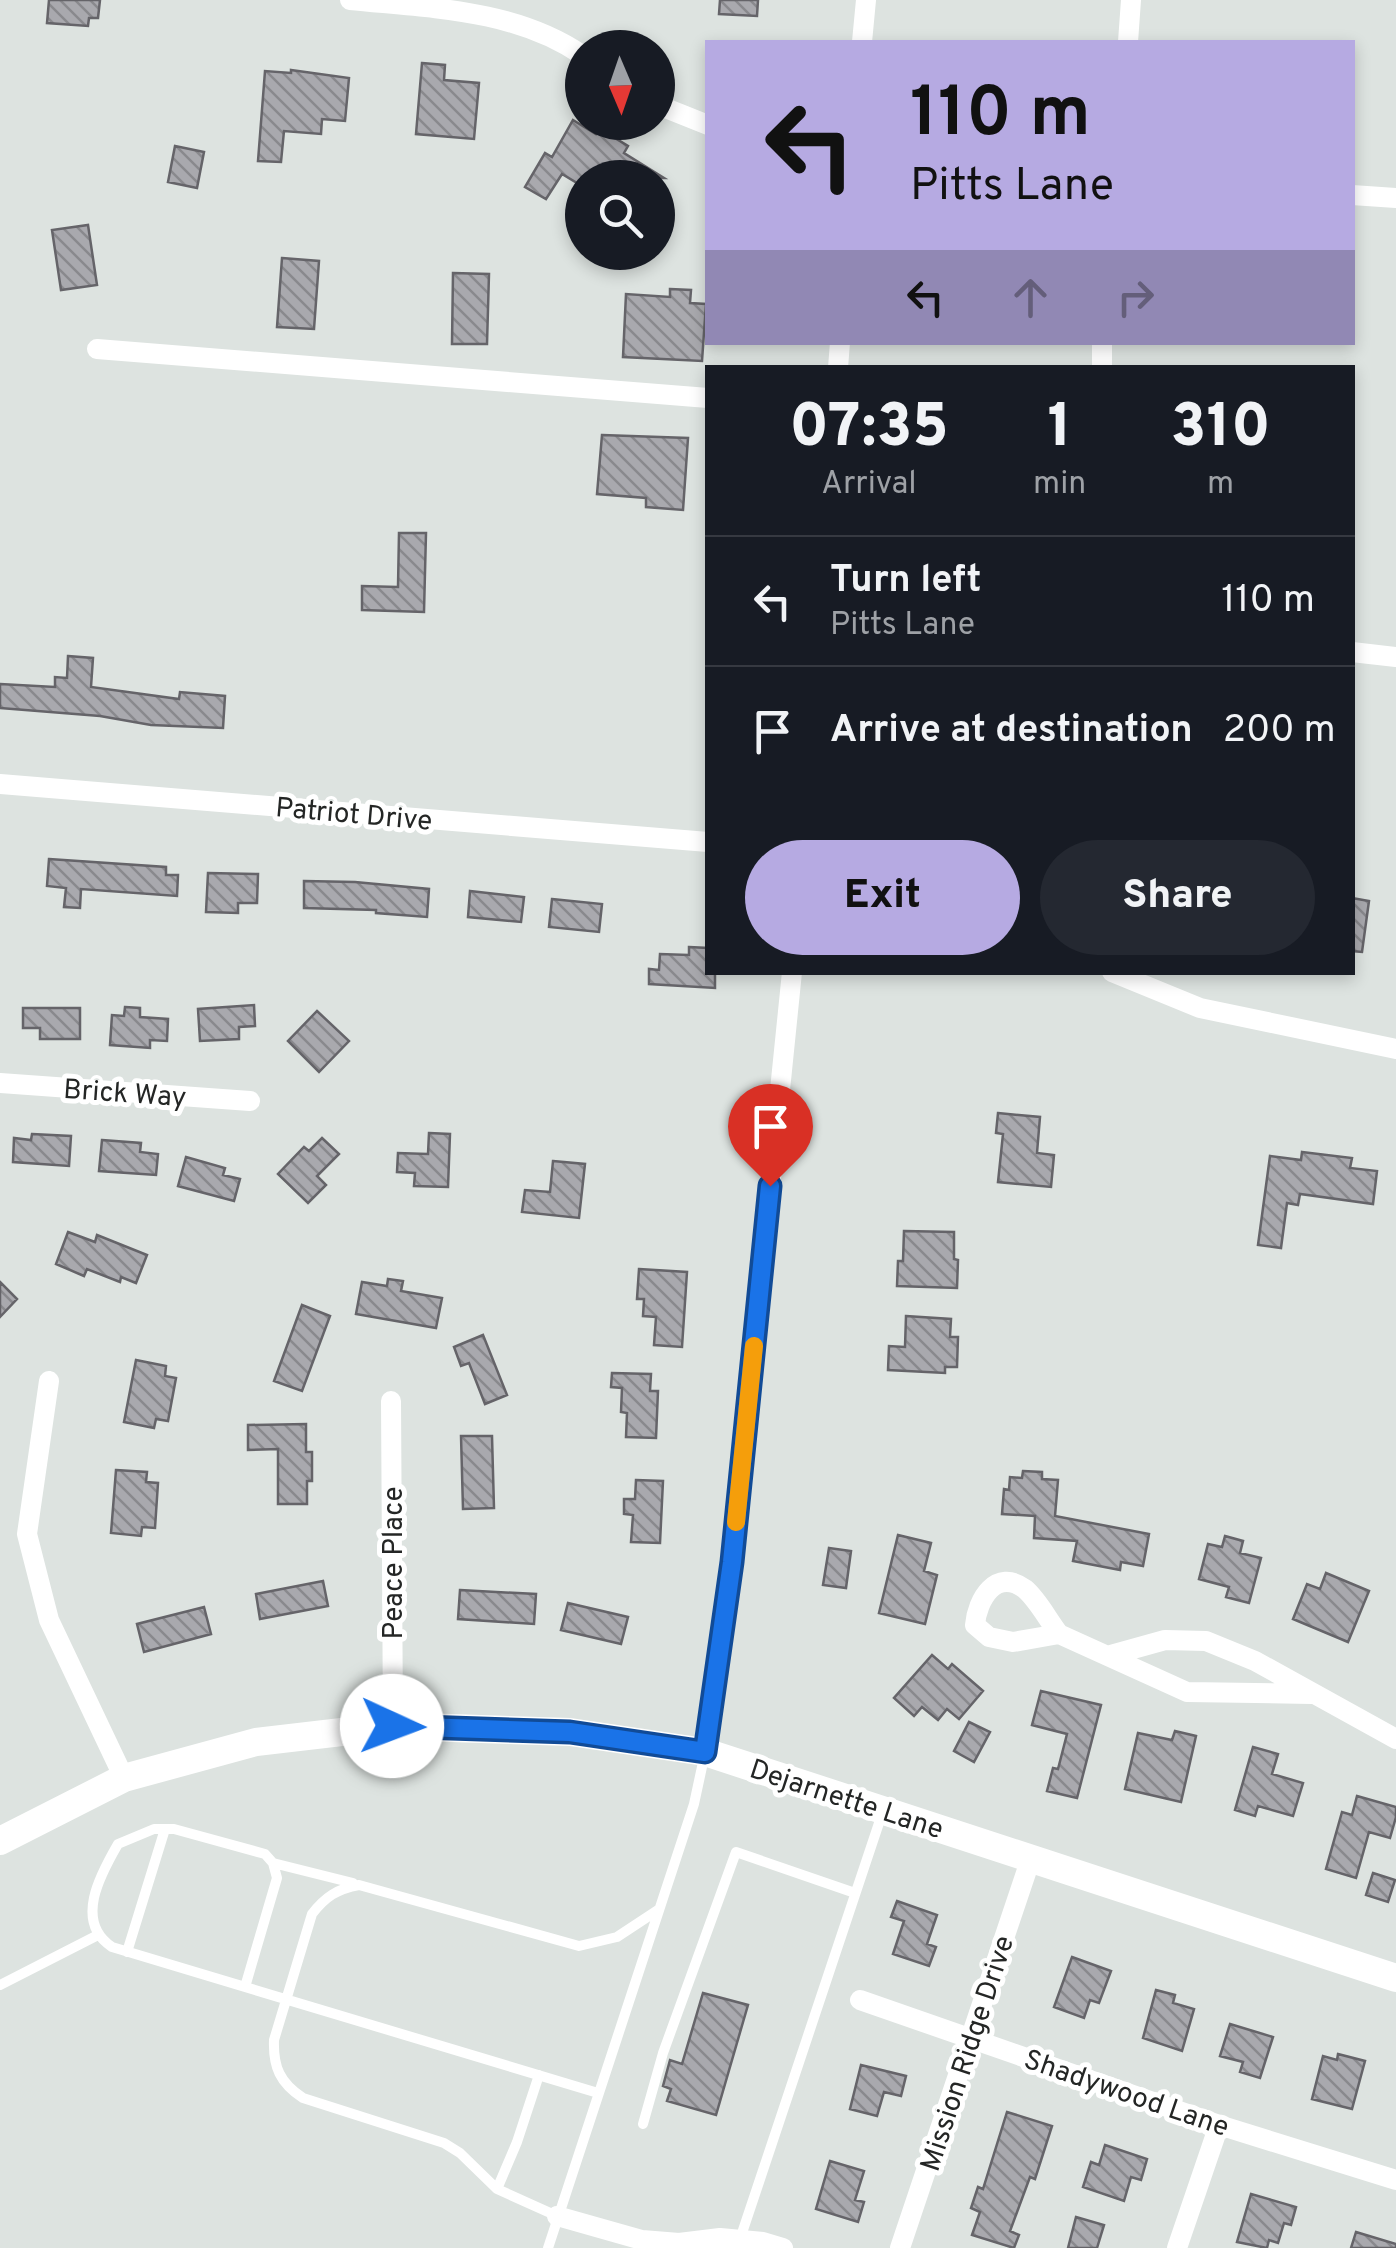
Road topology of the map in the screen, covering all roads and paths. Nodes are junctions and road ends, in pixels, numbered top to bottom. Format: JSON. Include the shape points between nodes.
{"nodes":[{"id":1,"x":350,"y":0,"type":"edge"},
{"id":2,"x":866,"y":0,"type":"edge"},
{"id":3,"x":1132,"y":0,"type":"edge"},
{"id":4,"x":862,"y":40,"type":"edge"},
{"id":5,"x":1128,"y":40,"type":"edge"},
{"id":6,"x":565,"y":43,"type":"edge"},
{"id":7,"x":675,"y":112,"type":"edge"},
{"id":8,"x":705,"y":124,"type":"edge"},
{"id":9,"x":1355,"y":195,"type":"edge"},
{"id":10,"x":1396,"y":198,"type":"edge"},
{"id":11,"x":97,"y":349,"type":"dead end"},
{"id":12,"x":705,"y":398,"type":"edge"},
{"id":13,"x":1355,"y":652,"type":"edge"},
{"id":14,"x":1396,"y":657,"type":"edge"},
{"id":15,"x":0,"y":784,"type":"edge"},
{"id":16,"x":705,"y":842,"type":"edge"},
{"id":17,"x":792,"y":975,"type":"edge"},
{"id":18,"x":1119,"y":975,"type":"edge"},
{"id":19,"x":1396,"y":1049,"type":"edge"},
{"id":20,"x":0,"y":1083,"type":"edge"},
{"id":21,"x":250,"y":1101,"type":"dead end"},
{"id":22,"x":49,"y":1381,"type":"dead end"},
{"id":23,"x":391,"y":1401,"type":"dead end"},
{"id":24,"x":1059,"y":1634,"type":"dead end"},
{"id":25,"x":1110,"y":1654,"type":"junction"},
{"id":26,"x":1312,"y":1694,"type":"junction"},
{"id":27,"x":392,"y":1726,"type":"junction"},
{"id":28,"x":1396,"y":1739,"type":"edge"},
{"id":29,"x":705,"y":1752,"type":"junction"},
{"id":30,"x":124,"y":1778,"type":"junction"},
{"id":31,"x":884,"y":1810,"type":"junction"},
{"id":32,"x":164,"y":1829,"type":"junction"},
{"id":33,"x":0,"y":1841,"type":"edge"},
{"id":34,"x":1031,"y":1858,"type":"junction"},
{"id":35,"x":273,"y":1863,"type":"junction"},
{"id":36,"x":359,"y":1884,"type":"junction"},
{"id":37,"x":855,"y":1893,"type":"junction"},
{"id":38,"x":658,"y":1910,"type":"junction"},
{"id":39,"x":98,"y":1935,"type":"junction"},
{"id":40,"x":127,"y":1952,"type":"junction"},
{"id":41,"x":1396,"y":1978,"type":"edge"},
{"id":42,"x":0,"y":1985,"type":"edge"},
{"id":43,"x":245,"y":1987,"type":"junction"},
{"id":44,"x":286,"y":1999,"type":"junction"},
{"id":45,"x":860,"y":2000,"type":"dead end"},
{"id":46,"x":970,"y":2038,"type":"junction"},
{"id":47,"x":539,"y":2075,"type":"junction"},
{"id":48,"x":598,"y":2093,"type":"junction"},
{"id":49,"x":642,"y":2124,"type":"dead end"},
{"id":50,"x":1219,"y":2125,"type":"junction"},
{"id":51,"x":1396,"y":2180,"type":"edge"},
{"id":52,"x":497,"y":2188,"type":"junction"},
{"id":53,"x":557,"y":2216,"type":"junction"},
{"id":54,"x":740,"y":2240,"type":"junction"},
{"id":55,"x":548,"y":2248,"type":"edge"},
{"id":56,"x":783,"y":2248,"type":"edge"},
{"id":57,"x":900,"y":2248,"type":"edge"},
{"id":58,"x":1177,"y":2248,"type":"edge"}],
"edges":[{"from":1,"to":6,"type":"street","via":[[480,13]]},
{"from":2,"to":4,"type":"street"},
{"from":3,"to":5,"type":"street"},
{"from":7,"to":8,"type":"street"},
{"from":9,"to":10,"type":"street"},
{"from":11,"to":12,"type":"street"},
{"from":13,"to":14,"type":"street"},
{"from":15,"to":16,"type":"street","name":"Patriot Drive"},
{"from":17,"to":29,"type":"street","via":[[732,1562]]},
{"from":18,"to":19,"type":"street","via":[[1200,1008]]},
{"from":20,"to":21,"type":"street","name":"Brick Way"},
{"from":22,"to":30,"type":"street","via":[[27,1534],[49,1620]]},
{"from":23,"to":27,"type":"street","name":"Peace Place"},
{"from":24,"to":25,"type":"street"},
{"from":25,"to":26,"type":"street","via":[[1187,1692]]},
{"from":25,"to":26,"type":"street","via":[[1164,1640],[1206,1640]]},
{"from":26,"to":28,"type":"street"},
{"from":27,"to":29,"type":"main road","name":"Dejarnette Lane","via":[[570,1732]]},
{"from":27,"to":30,"type":"main road","name":"Dejarnette Lane","via":[[256,1742]]},
{"from":29,"to":31,"type":"main road","name":"Dejarnette Lane"},
{"from":29,"to":38,"type":"lane"},
{"from":30,"to":33,"type":"main road","name":"Dejarnette Lane"},
{"from":31,"to":34,"type":"main road","name":"Dejarnette Lane"},
{"from":31,"to":37,"type":"lane"},
{"from":32,"to":35,"type":"lane","via":[[265,1854]]},
{"from":32,"to":39,"type":"lane","via":[[118,1844],[93,1900]]},
{"from":32,"to":40,"type":"lane"},
{"from":34,"to":41,"type":"main road","name":"Dejarnette Lane"},
{"from":34,"to":46,"type":"street","name":"Mission Ridge Drive"},
{"from":35,"to":36,"type":"lane"},
{"from":35,"to":43,"type":"lane","via":[[277,1878]]},
{"from":36,"to":38,"type":"lane","via":[[579,1946],[617,1937]]},
{"from":36,"to":44,"type":"lane","via":[[341,1888],[312,1914]]},
{"from":37,"to":49,"type":"lane","via":[[736,1852]]},
{"from":37,"to":54,"type":"lane"},
{"from":38,"to":48,"type":"lane"},
{"from":39,"to":40,"type":"lane"},
{"from":39,"to":42,"type":"lane"},
{"from":40,"to":43,"type":"lane"},
{"from":43,"to":44,"type":"lane"},
{"from":44,"to":47,"type":"lane"},
{"from":44,"to":52,"type":"lane","via":[[273,2060],[289,2088],[444,2143]]},
{"from":45,"to":46,"type":"street","name":"Shadywood Lane"},
{"from":46,"to":50,"type":"street","name":"Shadywood Lane"},
{"from":46,"to":57,"type":"street","name":"Mission Ridge Drive"},
{"from":47,"to":48,"type":"lane"},
{"from":47,"to":52,"type":"lane"},
{"from":48,"to":53,"type":"lane"},
{"from":50,"to":51,"type":"street","name":"Shadywood Lane"},
{"from":50,"to":58,"type":"street"},
{"from":52,"to":53,"type":"lane"},
{"from":53,"to":54,"type":"street","via":[[642,2240]]},
{"from":53,"to":55,"type":"lane"},
{"from":54,"to":56,"type":"street"}]}
